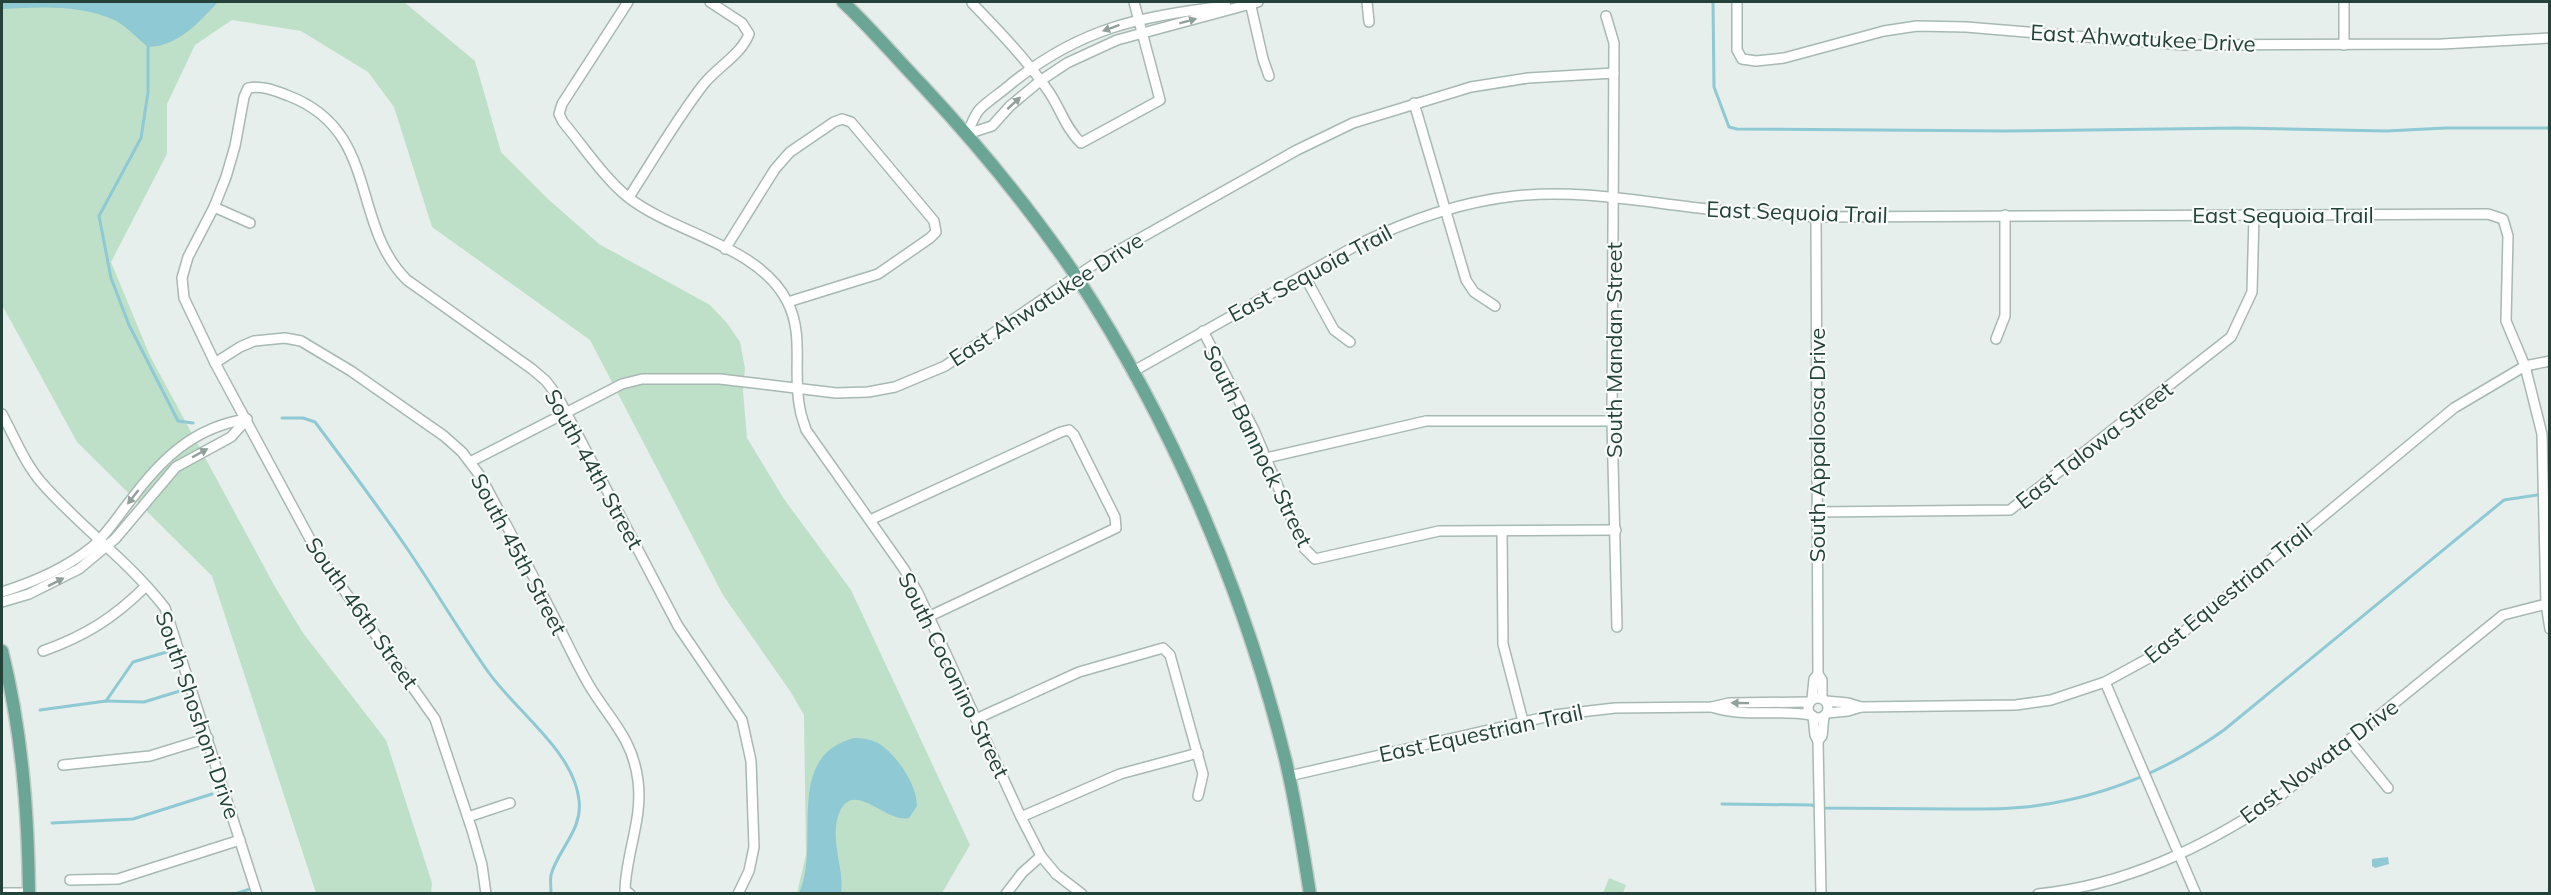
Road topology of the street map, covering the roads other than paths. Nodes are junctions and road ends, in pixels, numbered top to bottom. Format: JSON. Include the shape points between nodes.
{"nodes":[{"id":1,"x":628,"y":2,"type":"edge"},
{"id":2,"x":710,"y":2,"type":"edge"},
{"id":3,"x":1134,"y":2,"type":"edge"},
{"id":4,"x":1253,"y":2,"type":"edge"},
{"id":5,"x":1367,"y":2,"type":"edge"},
{"id":6,"x":1737,"y":2,"type":"edge"},
{"id":7,"x":2344,"y":2,"type":"edge"},
{"id":8,"x":848,"y":3,"type":"edge"},
{"id":9,"x":972,"y":3,"type":"dead end"},
{"id":10,"x":1606,"y":16,"type":"dead end"},
{"id":11,"x":1140,"y":18,"type":"junction"},
{"id":12,"x":1369,"y":22,"type":"dead end"},
{"id":13,"x":1144,"y":33,"type":"junction"},
{"id":14,"x":2550,"y":38,"type":"edge"},
{"id":15,"x":2344,"y":45,"type":"junction"},
{"id":16,"x":1614,"y":73,"type":"junction"},
{"id":17,"x":1036,"y":75,"type":"junction"},
{"id":18,"x":1269,"y":76,"type":"dead end"},
{"id":19,"x":1414,"y":103,"type":"junction"},
{"id":20,"x":967,"y":134,"type":"junction"},
{"id":21,"x":1614,"y":196,"type":"junction"},
{"id":22,"x":629,"y":198,"type":"junction"},
{"id":23,"x":214,"y":207,"type":"junction"},
{"id":24,"x":1446,"y":209,"type":"junction"},
{"id":25,"x":2005,"y":215,"type":"junction"},
{"id":26,"x":1816,"y":216,"type":"junction"},
{"id":27,"x":2254,"y":216,"type":"junction"},
{"id":28,"x":250,"y":223,"type":"dead end"},
{"id":29,"x":725,"y":249,"type":"junction"},
{"id":30,"x":1304,"y":275,"type":"junction"},
{"id":31,"x":1076,"y":277,"type":"junction"},
{"id":32,"x":788,"y":302,"type":"junction"},
{"id":33,"x":1495,"y":306,"type":"dead end"},
{"id":34,"x":1203,"y":331,"type":"junction"},
{"id":35,"x":1996,"y":339,"type":"dead end"},
{"id":36,"x":1350,"y":342,"type":"dead end"},
{"id":37,"x":2550,"y":361,"type":"edge"},
{"id":38,"x":215,"y":363,"type":"junction"},
{"id":39,"x":2525,"y":366,"type":"junction"},
{"id":40,"x":1132,"y":372,"type":"junction"},
{"id":41,"x":798,"y":389,"type":"junction"},
{"id":42,"x":567,"y":413,"type":"junction"},
{"id":43,"x":2,"y":414,"type":"edge"},
{"id":44,"x":247,"y":419,"type":"junction"},
{"id":45,"x":1612,"y":421,"type":"junction"},
{"id":46,"x":1266,"y":458,"type":"junction"},
{"id":47,"x":470,"y":462,"type":"junction"},
{"id":48,"x":1816,"y":512,"type":"junction"},
{"id":49,"x":870,"y":520,"type":"junction"},
{"id":50,"x":1616,"y":530,"type":"junction"},
{"id":51,"x":1502,"y":531,"type":"junction"},
{"id":52,"x":99,"y":539,"type":"junction"},
{"id":53,"x":107,"y":547,"type":"junction"},
{"id":54,"x":146,"y":586,"type":"junction"},
{"id":55,"x":2,"y":592,"type":"edge"},
{"id":56,"x":2,"y":602,"type":"edge"},
{"id":57,"x":2546,"y":604,"type":"junction"},
{"id":58,"x":928,"y":616,"type":"junction"},
{"id":59,"x":1617,"y":627,"type":"dead end"},
{"id":60,"x":2550,"y":629,"type":"edge"},
{"id":61,"x":2,"y":651,"type":"edge"},
{"id":62,"x":43,"y":651,"type":"dead end"},
{"id":63,"x":2105,"y":682,"type":"junction"},
{"id":64,"x":1817,"y":700,"type":"junction"},
{"id":65,"x":1712,"y":707,"type":"junction"},
{"id":66,"x":1861,"y":707,"type":"junction"},
{"id":67,"x":1825,"y":714,"type":"junction"},
{"id":68,"x":1812,"y":716,"type":"junction"},
{"id":69,"x":976,"y":719,"type":"junction"},
{"id":70,"x":1523,"y":721,"type":"junction"},
{"id":71,"x":208,"y":738,"type":"junction"},
{"id":72,"x":2349,"y":740,"type":"junction"},
{"id":73,"x":1818,"y":741,"type":"junction"},
{"id":74,"x":1198,"y":753,"type":"junction"},
{"id":75,"x":63,"y":765,"type":"dead end"},
{"id":76,"x":1289,"y":776,"type":"junction"},
{"id":77,"x":2388,"y":788,"type":"dead end"},
{"id":78,"x":1198,"y":795,"type":"dead end"},
{"id":79,"x":510,"y":803,"type":"dead end"},
{"id":80,"x":468,"y":817,"type":"junction"},
{"id":81,"x":1021,"y":817,"type":"junction"},
{"id":82,"x":240,"y":840,"type":"junction"},
{"id":83,"x":2179,"y":855,"type":"junction"},
{"id":84,"x":1041,"y":856,"type":"junction"},
{"id":85,"x":70,"y":880,"type":"dead end"},
{"id":86,"x":628,"y":892,"type":"edge"},
{"id":87,"x":2,"y":893,"type":"edge"},
{"id":88,"x":29,"y":893,"type":"edge"},
{"id":89,"x":257,"y":894,"type":"edge"},
{"id":90,"x":486,"y":894,"type":"edge"},
{"id":91,"x":738,"y":894,"type":"edge"},
{"id":92,"x":1005,"y":894,"type":"edge"},
{"id":93,"x":1082,"y":894,"type":"edge"},
{"id":94,"x":1310,"y":894,"type":"edge"},
{"id":95,"x":1821,"y":894,"type":"edge"},
{"id":96,"x":2038,"y":894,"type":"edge"},
{"id":97,"x":2196,"y":894,"type":"edge"}],
"edges":[{"from":1,"to":22,"type":"street","via":[[559,114]]},
{"from":2,"to":22,"type":"street","via":[[742,22],[749,34],[745,45],[704,84]]},
{"from":3,"to":11,"type":"street"},
{"from":4,"to":11,"type":"street"},
{"from":13,"to":4,"type":"street","one_way":true},
{"from":4,"to":18,"type":"street"},
{"from":5,"to":12,"type":"street"},
{"from":6,"to":15,"type":"street","name":"East Ahwatukee Drive","via":[[1737,50],[1742,59],[1756,62],[1917,26],[2184,45]]},
{"from":7,"to":15,"type":"street"},
{"from":8,"to":20,"type":"main road"},
{"from":9,"to":17,"type":"street"},
{"from":10,"to":16,"type":"street","name":"South Mandan Street","via":[[1614,43]]},
{"from":11,"to":13,"type":"street"},
{"from":11,"to":17,"type":"street","one_way":true,"via":[[1061,49]]},
{"from":13,"to":17,"type":"street","via":[[1094,49]]},
{"from":13,"to":17,"type":"street","via":[[1160,100],[1080,143]]},
{"from":14,"to":15,"type":"street","name":"East Ahwatukee Drive","via":[[2442,45]]},
{"from":16,"to":19,"type":"street","name":"East Ahwatukee Drive","via":[[1528,78],[1471,87]]},
{"from":16,"to":21,"type":"street","name":"South Mandan Street"},
{"from":20,"to":17,"type":"street","one_way":true,"via":[[992,126]]},
{"from":17,"to":20,"type":"street","via":[[978,111]]},
{"from":19,"to":24,"type":"street"},
{"from":19,"to":31,"type":"street","name":"East Ahwatukee Drive","via":[[1353,123],[1297,150]]},
{"from":20,"to":31,"type":"main road"},
{"from":21,"to":24,"type":"street","name":"East Sequoia Trail","via":[[1515,196]]},
{"from":21,"to":26,"type":"street","name":"East Sequoia Trail","via":[[1705,209]]},
{"from":21,"to":45,"type":"street","name":"South Mandan Street"},
{"from":22,"to":29,"type":"street"},
{"from":23,"to":28,"type":"street"},
{"from":23,"to":38,"type":"street","name":"South 46th Street","via":[[188,257],[182,278],[189,312]]},
{"from":23,"to":42,"type":"street","name":"South 44th Street","via":[[235,147],[249,88],[257,86],[301,101],[328,120],[347,143],[393,266],[546,381]]},
{"from":24,"to":30,"type":"street","name":"East Sequoia Trail","via":[[1384,232]]},
{"from":24,"to":33,"type":"street","via":[[1466,280],[1474,292]]},
{"from":25,"to":26,"type":"street","name":"East Sequoia Trail"},
{"from":25,"to":27,"type":"street","name":"East Sequoia Trail"},
{"from":25,"to":35,"type":"street","via":[[2004,316]]},
{"from":26,"to":48,"type":"street","name":"South Appaloosa Drive"},
{"from":27,"to":39,"type":"street","name":"East Sequoia Trail","via":[[2488,214],[2503,219],[2508,236],[2506,321]]},
{"from":27,"to":48,"type":"street","name":"East Talowa Street","via":[[2252,292],[2231,337],[2010,510]]},
{"from":29,"to":32,"type":"street","via":[[769,276]]},
{"from":29,"to":32,"type":"street","via":[[790,152],[834,122],[851,122],[934,220],[936,232],[878,274]]},
{"from":30,"to":34,"type":"street","name":"East Sequoia Trail"},
{"from":30,"to":36,"type":"street","via":[[1334,330]]},
{"from":31,"to":40,"type":"main road"},
{"from":31,"to":41,"type":"street","name":"East Ahwatukee Drive","via":[[945,366],[922,377],[868,392]]},
{"from":32,"to":41,"type":"street","name":"South Coconino Street","via":[[797,339]]},
{"from":34,"to":40,"type":"street","name":"East Sequoia Trail"},
{"from":34,"to":46,"type":"street","name":"South Bannock Street"},
{"from":37,"to":39,"type":"street","name":"East Equestrian Trail"},
{"from":38,"to":44,"type":"street","name":"South 46th Street"},
{"from":38,"to":47,"type":"street","name":"South 45th Street","via":[[254,341],[301,341],[435,430]]},
{"from":39,"to":57,"type":"street","via":[[2542,434]]},
{"from":39,"to":63,"type":"street","name":"East Equestrian Trail","via":[[2454,408],[2176,638]]},
{"from":40,"to":76,"type":"main road","via":[[1170,443],[1227,574]]},
{"from":41,"to":42,"type":"street","name":"East Ahwatukee Drive","via":[[720,379],[642,379],[622,384]]},
{"from":41,"to":49,"type":"street","name":"South Coconino Street","via":[[799,408],[807,430]]},
{"from":42,"to":47,"type":"street","name":"East Ahwatukee Drive"},
{"from":42,"to":91,"type":"street","name":"South 44th Street","via":[[678,626],[742,720],[751,761],[754,847],[749,871]]},
{"from":43,"to":52,"type":"street","name":"South Shoshoni Drive","via":[[41,482]]},
{"from":44,"to":52,"type":"street","one_way":true,"via":[[222,423],[172,453]]},
{"from":53,"to":44,"type":"street","one_way":true,"via":[[177,467],[231,437]]},
{"from":44,"to":80,"type":"street","name":"South 46th Street","via":[[317,552],[435,719]]},
{"from":45,"to":46,"type":"street","via":[[1426,421]]},
{"from":45,"to":50,"type":"street","name":"South Mandan Street"},
{"from":46,"to":51,"type":"street","name":"South Bannock Street","via":[[1304,548],[1315,559],[1439,531]]},
{"from":47,"to":86,"type":"street","name":"South 45th Street","via":[[589,686],[631,751],[640,803]]},
{"from":48,"to":64,"type":"street","name":"South Appaloosa Drive","via":[[1818,674],[1822,680]]},
{"from":49,"to":58,"type":"street","name":"South Coconino Street","via":[[904,569]]},
{"from":49,"to":58,"type":"street","via":[[1069,430],[1074,435],[1115,517],[1116,528]]},
{"from":50,"to":51,"type":"street"},
{"from":50,"to":59,"type":"street","name":"South Mandan Street"},
{"from":51,"to":70,"type":"street","via":[[1503,644]]},
{"from":52,"to":53,"type":"street","name":"South Shoshoni Drive"},
{"from":52,"to":55,"type":"street","via":[[52,573]]},
{"from":53,"to":54,"type":"street","name":"South Shoshoni Drive"},
{"from":56,"to":53,"type":"street","one_way":true,"via":[[55,583]]},
{"from":54,"to":62,"type":"street","via":[[96,628]]},
{"from":54,"to":71,"type":"street","name":"South Shoshoni Drive","via":[[165,608],[171,622]]},
{"from":57,"to":60,"type":"street"},
{"from":57,"to":72,"type":"street","name":"East Nowata Drive","via":[[2503,615]]},
{"from":58,"to":69,"type":"street","name":"South Coconino Street"},
{"from":61,"to":88,"type":"main road","via":[[22,759]]},
{"from":63,"to":66,"type":"street","name":"East Equestrian Trail","via":[[2051,700],[2016,705]]},
{"from":63,"to":83,"type":"street"},
{"from":64,"to":65,"type":"street","name":"East Equestrian Trail","one_way":true},
{"from":64,"to":66,"type":"street","name":"East Equestrian Trail"},
{"from":64,"to":67,"type":"street","via":[[1828,707]]},
{"from":64,"to":68,"type":"street","via":[[1808,707]]},
{"from":65,"to":68,"type":"street","name":"East Equestrian Trail","via":[[1730,713],[1790,711]]},
{"from":65,"to":70,"type":"street","name":"East Equestrian Trail","via":[[1598,709]]},
{"from":66,"to":67,"type":"street","name":"East Equestrian Trail"},
{"from":67,"to":68,"type":"street","name":"East Equestrian Trail"},
{"from":67,"to":73,"type":"street"},
{"from":68,"to":73,"type":"street"},
{"from":69,"to":74,"type":"street","via":[[1078,672],[1163,648],[1170,655]]},
{"from":69,"to":81,"type":"street","name":"South Coconino Street"},
{"from":70,"to":76,"type":"street","name":"East Equestrian Trail"},
{"from":71,"to":75,"type":"street","via":[[150,756]]},
{"from":71,"to":82,"type":"street","name":"South Shoshoni Drive"},
{"from":72,"to":77,"type":"street"},
{"from":72,"to":83,"type":"street","name":"East Nowata Drive","via":[[2274,800]]},
{"from":73,"to":95,"type":"street"},
{"from":74,"to":78,"type":"street","via":[[1203,774]]},
{"from":74,"to":81,"type":"street","via":[[1120,774]]},
{"from":76,"to":94,"type":"main road"},
{"from":79,"to":80,"type":"street"},
{"from":80,"to":90,"type":"street","name":"South 46th Street"},
{"from":81,"to":84,"type":"street","name":"South Coconino Street"},
{"from":82,"to":85,"type":"street","via":[[118,879]]},
{"from":82,"to":89,"type":"street","name":"South Shoshoni Drive"},
{"from":83,"to":96,"type":"street","name":"East Nowata Drive","via":[[2110,880]]},
{"from":83,"to":97,"type":"street"},
{"from":84,"to":92,"type":"street"},
{"from":84,"to":93,"type":"street","name":"South Coconino Street","via":[[1056,874]]},
{"from":87,"to":88,"type":"street"}]}
